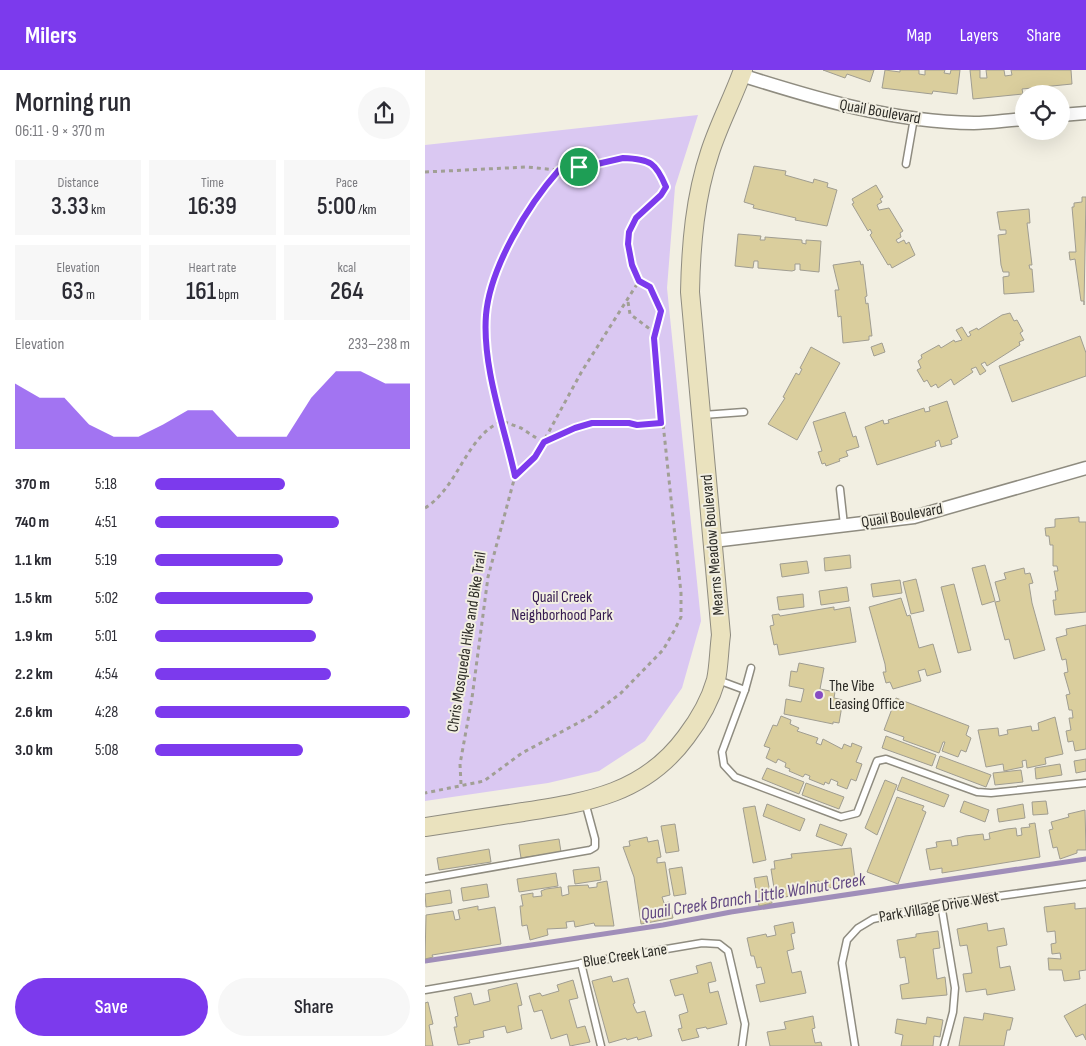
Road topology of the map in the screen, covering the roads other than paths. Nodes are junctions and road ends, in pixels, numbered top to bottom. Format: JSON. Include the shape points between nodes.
{"nodes":[{"id":1,"x":742,"y":73,"type":"edge"},
{"id":2,"x":1086,"y":113,"type":"edge"},
{"id":3,"x":1070,"y":114,"type":"edge"},
{"id":4,"x":914,"y":118,"type":"junction"},
{"id":5,"x":1015,"y":120,"type":"edge"},
{"id":6,"x":906,"y":164,"type":"dead end"},
{"id":7,"x":744,"y":412,"type":"dead end"},
{"id":8,"x":701,"y":415,"type":"junction"},
{"id":9,"x":1086,"y":468,"type":"edge"},
{"id":10,"x":840,"y":489,"type":"dead end"},
{"id":11,"x":844,"y":525,"type":"junction"},
{"id":12,"x":713,"y":541,"type":"junction"},
{"id":13,"x":751,"y":668,"type":"dead end"},
{"id":14,"x":716,"y":680,"type":"junction"},
{"id":15,"x":745,"y":690,"type":"junction"},
{"id":16,"x":1086,"y":783,"type":"edge"},
{"id":17,"x":585,"y":802,"type":"junction"},
{"id":18,"x":425,"y":826,"type":"edge"},
{"id":19,"x":425,"y":879,"type":"edge"},
{"id":20,"x":1086,"y":884,"type":"edge"},
{"id":21,"x":941,"y":904,"type":"junction"},
{"id":22,"x":581,"y":963,"type":"junction"},
{"id":23,"x":425,"y":990,"type":"edge"},
{"id":24,"x":601,"y":1046,"type":"edge"},
{"id":25,"x":742,"y":1046,"type":"edge"},
{"id":26,"x":855,"y":1046,"type":"edge"},
{"id":27,"x":944,"y":1046,"type":"edge"}],
"edges":[{"from":1,"to":4,"type":"street","name":"Quail Boulevard","via":[[832,103]]},
{"from":1,"to":8,"type":"street","name":"Mearns Meadow Boulevard","via":[[710,151],[698,196],[691,246],[690,292]]},
{"from":2,"to":3,"type":"street"},
{"from":4,"to":5,"type":"street","name":"Quail Boulevard","via":[[975,123]]},
{"from":4,"to":6,"type":"lane"},
{"from":7,"to":8,"type":"lane"},
{"from":8,"to":12,"type":"street","name":"Mearns Meadow Boulevard"},
{"from":9,"to":11,"type":"street","name":"Quail Boulevard","via":[[913,517]]},
{"from":10,"to":11,"type":"lane"},
{"from":11,"to":12,"type":"street","name":"Quail Boulevard"},
{"from":12,"to":14,"type":"street","name":"Mearns Meadow Boulevard","via":[[721,635]]},
{"from":13,"to":15,"type":"lane"},
{"from":14,"to":15,"type":"lane"},
{"from":14,"to":17,"type":"street","name":"Mearns Meadow Boulevard","via":[[701,718],[678,749],[657,769],[632,785]]},
{"from":15,"to":16,"type":"lane","via":[[722,752],[724,765],[735,777],[841,817],[857,813],[877,760],[886,759],[977,792]]},
{"from":17,"to":18,"type":"street","name":"Mearns Meadow Boulevard"},
{"from":17,"to":19,"type":"lane","via":[[595,840],[595,847],[590,850]]},
{"from":20,"to":21,"type":"lane","name":"Park Village Drive West"},
{"from":21,"to":26,"type":"lane","name":"Park Village Drive West","via":[[873,919],[847,940],[842,963]]},
{"from":21,"to":27,"type":"lane","via":[[955,988],[953,1012]]},
{"from":22,"to":23,"type":"lane","name":"Blue Creek Lane"},
{"from":22,"to":24,"type":"lane"},
{"from":22,"to":25,"type":"lane","name":"Blue Creek Lane","via":[[719,944],[728,951],[745,1024]]}]}
